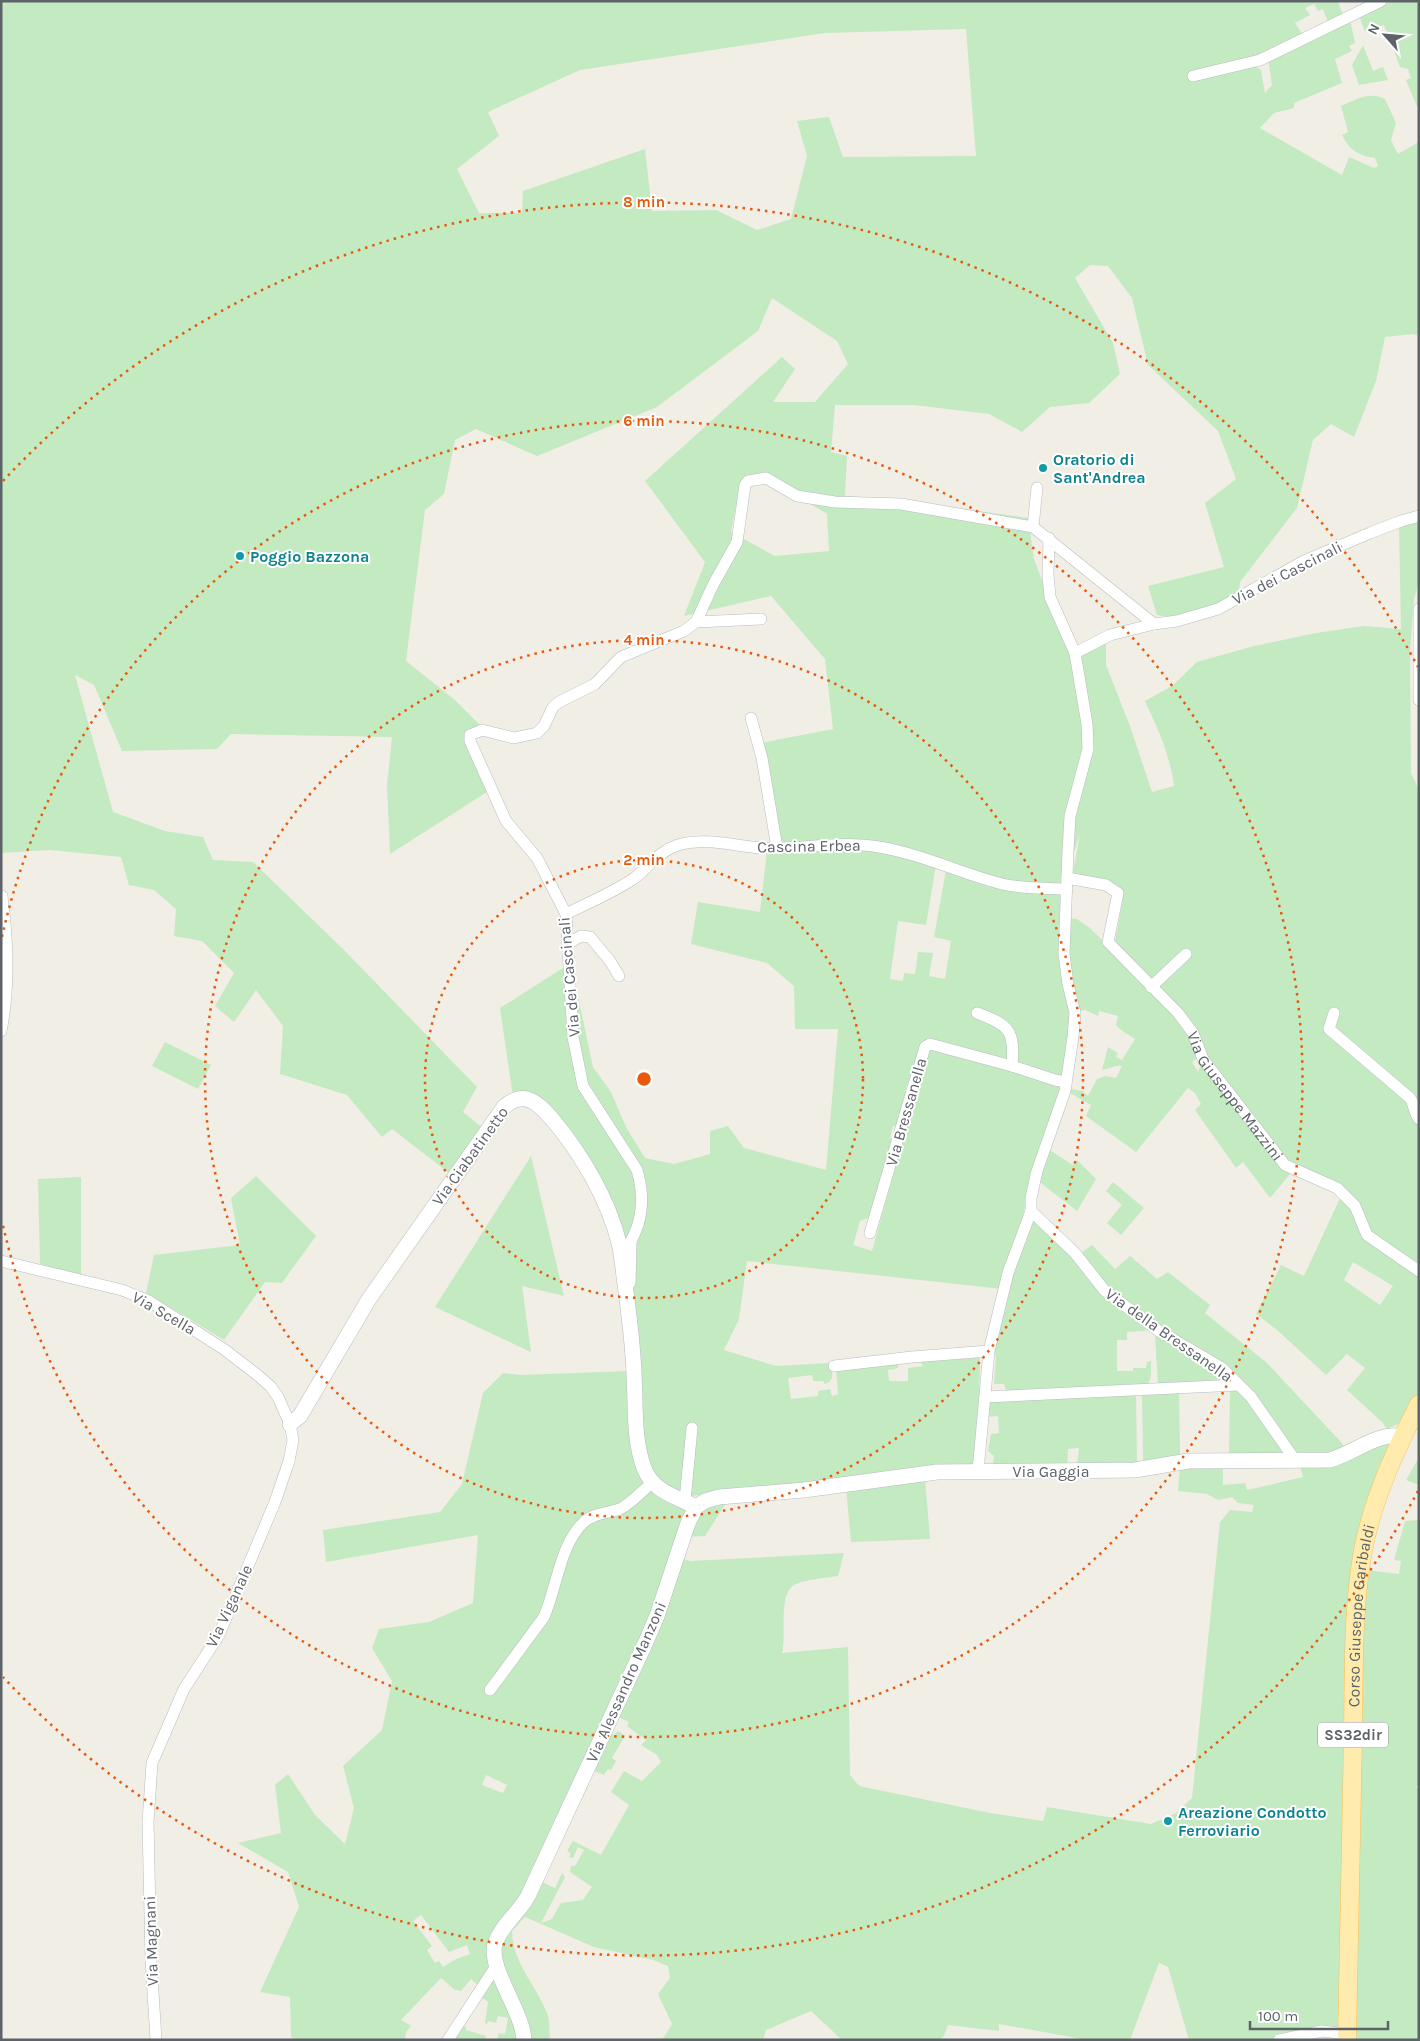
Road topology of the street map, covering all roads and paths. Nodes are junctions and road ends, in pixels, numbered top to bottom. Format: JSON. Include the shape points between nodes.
{"nodes":[{"id":1,"x":1381,"y":1,"type":"edge"},
{"id":2,"x":1193,"y":76,"type":"dead end"},
{"id":3,"x":1037,"y":488,"type":"dead end"},
{"id":4,"x":1419,"y":516,"type":"edge"},
{"id":5,"x":1033,"y":527,"type":"junction"},
{"id":6,"x":1048,"y":538,"type":"junction"},
{"id":7,"x":1419,"y":609,"type":"edge"},
{"id":8,"x":761,"y":619,"type":"dead end"},
{"id":9,"x":696,"y":622,"type":"junction"},
{"id":10,"x":1154,"y":624,"type":"junction"},
{"id":11,"x":1074,"y":653,"type":"junction"},
{"id":12,"x":1419,"y":700,"type":"edge"},
{"id":13,"x":750,"y":718,"type":"dead end"},
{"id":14,"x":777,"y":848,"type":"junction"},
{"id":15,"x":1067,"y":883,"type":"junction"},
{"id":16,"x":2,"y":896,"type":"edge"},
{"id":17,"x":566,"y":914,"type":"junction"},
{"id":18,"x":1108,"y":942,"type":"joint"},
{"id":19,"x":569,"y":943,"type":"junction"},
{"id":20,"x":1186,"y":954,"type":"dead end"},
{"id":21,"x":619,"y":976,"type":"dead end"},
{"id":22,"x":1151,"y":987,"type":"junction"},
{"id":23,"x":1337,"y":1011,"type":"dead end"},
{"id":24,"x":977,"y":1013,"type":"dead end"},
{"id":25,"x":1,"y":1031,"type":"edge"},
{"id":26,"x":1012,"y":1066,"type":"junction"},
{"id":27,"x":1066,"y":1082,"type":"junction"},
{"id":28,"x":1419,"y":1119,"type":"edge"},
{"id":29,"x":1031,"y":1211,"type":"junction"},
{"id":30,"x":870,"y":1233,"type":"dead end"},
{"id":31,"x":631,"y":1243,"type":"junction"},
{"id":32,"x":621,"y":1255,"type":"junction"},
{"id":33,"x":1,"y":1261,"type":"edge"},
{"id":34,"x":1419,"y":1271,"type":"edge"},
{"id":35,"x":629,"y":1314,"type":"junction"},
{"id":36,"x":989,"y":1351,"type":"junction"},
{"id":37,"x":834,"y":1366,"type":"dead end"},
{"id":38,"x":1238,"y":1385,"type":"junction"},
{"id":39,"x":985,"y":1397,"type":"junction"},
{"id":40,"x":1419,"y":1404,"type":"edge"},
{"id":41,"x":290,"y":1424,"type":"junction"},
{"id":42,"x":692,"y":1428,"type":"dead end"},
{"id":43,"x":1402,"y":1436,"type":"junction"},
{"id":44,"x":1295,"y":1460,"type":"junction"},
{"id":45,"x":978,"y":1471,"type":"junction"},
{"id":46,"x":653,"y":1482,"type":"junction"},
{"id":47,"x":691,"y":1504,"type":"junction"},
{"id":48,"x":490,"y":1690,"type":"dead end"},
{"id":49,"x":148,"y":1842,"type":"joint"},
{"id":50,"x":496,"y":1966,"type":"junction"},
{"id":51,"x":1347,"y":2037,"type":"edge"},
{"id":52,"x":156,"y":2040,"type":"edge"},
{"id":53,"x":448,"y":2040,"type":"edge"},
{"id":54,"x":524,"y":2040,"type":"edge"},
{"id":55,"x":1279,"y":2040,"type":"edge"}],
"edges":[{"from":1,"to":2,"type":"street","via":[[1260,60]]},
{"from":3,"to":5,"type":"street"},
{"from":4,"to":10,"type":"street","name":"Via dei Cascinali","via":[[1304,561],[1218,609]]},
{"from":5,"to":6,"type":"street"},
{"from":5,"to":9,"type":"street","via":[[901,504],[835,502],[797,496],[766,478],[748,480],[743,490],[737,542]]},
{"from":6,"to":10,"type":"street"},
{"from":6,"to":11,"type":"street","via":[[1050,597]]},
{"from":7,"to":12,"type":"street"},
{"from":8,"to":9,"type":"street"},
{"from":9,"to":17,"type":"street","name":"Via dei Cascinali","via":[[684,631],[621,657],[595,684],[553,707],[544,726],[537,732],[514,738],[482,730],[470,734],[470,741],[506,821],[537,858]]},
{"from":10,"to":11,"type":"street","via":[[1110,635]]},
{"from":11,"to":15,"type":"street","via":[[1087,724],[1088,749],[1070,816]]},
{"from":13,"to":14,"type":"street","via":[[762,758]]},
{"from":14,"to":15,"type":"street","name":"Cascina Erbea","via":[[832,844],[878,847],[910,853],[1004,884]]},
{"from":14,"to":17,"type":"street","name":"Cascina Erbea","via":[[710,843],[679,845],[660,854],[620,887]]},
{"from":15,"to":18,"type":"street","name":"Cascina Erbea","via":[[1106,885],[1118,893]]},
{"from":15,"to":27,"type":"street","via":[[1064,954],[1075,1012]]},
{"from":16,"to":25,"type":"street","via":[[8,939],[6,1005]]},
{"from":17,"to":19,"type":"street","name":"Via dei Cascinali"},
{"from":18,"to":22,"type":"street","name":"Via Giuseppe Mazzini"},
{"from":19,"to":21,"type":"street","via":[[581,936],[590,938]]},
{"from":19,"to":31,"type":"street","name":"Via dei Cascinali","via":[[573,1037],[583,1086],[638,1170],[642,1185],[641,1216]]},
{"from":20,"to":22,"type":"street"},
{"from":22,"to":34,"type":"street","name":"Via Giuseppe Mazzini","via":[[1178,1013],[1193,1033],[1203,1059],[1285,1165],[1337,1188],[1355,1206],[1367,1235]]},
{"from":23,"to":28,"type":"street","via":[[1329,1029],[1410,1098]]},
{"from":24,"to":26,"type":"street","via":[[997,1020],[1009,1032],[1014,1044]]},
{"from":26,"to":27,"type":"street","name":"Via Bressanella"},
{"from":26,"to":30,"type":"street","name":"Via Bressanella","via":[[930,1044],[925,1047]]},
{"from":27,"to":29,"type":"street","via":[[1037,1171]]},
{"from":29,"to":36,"type":"street","via":[[1008,1273]]},
{"from":29,"to":38,"type":"street","name":"Via della Bressanella","via":[[1075,1253],[1105,1291],[1159,1331],[1222,1368]]},
{"from":31,"to":32,"type":"street","name":"Via dei Cascinali"},
{"from":31,"to":35,"type":"street","name":"Via dei Cascinali"},
{"from":32,"to":35,"type":"street","name":"Via Ciabatinetto"},
{"from":32,"to":41,"type":"street","name":"Via Ciabatinetto","via":[[612,1220],[601,1196],[557,1125],[534,1101],[519,1098],[511,1101],[433,1205],[369,1299],[300,1416]]},
{"from":33,"to":41,"type":"street","name":"Via Scella","via":[[122,1290],[149,1301],[225,1350],[260,1377],[278,1397]]},
{"from":35,"to":46,"type":"street","name":"Via Ciabatinetto","via":[[637,1435],[644,1470]]},
{"from":36,"to":37,"type":"street"},
{"from":36,"to":39,"type":"street"},
{"from":38,"to":39,"type":"street"},
{"from":38,"to":44,"type":"street","name":"Via della Bressanella"},
{"from":39,"to":45,"type":"street"},
{"from":40,"to":43,"type":"main road","number":"SS32dir"},
{"from":41,"to":49,"type":"street","name":"Via Viganale","via":[[293,1440],[275,1502],[219,1634],[184,1689],[152,1763]]},
{"from":42,"to":47,"type":"street"},
{"from":43,"to":44,"type":"street","name":"Via Gaggia","via":[[1386,1436],[1330,1460]]},
{"from":43,"to":51,"type":"main road","name":"Corso Giuseppe Garibaldi","number":"SS32dir","via":[[1378,1492],[1360,1574],[1355,1652]]},
{"from":44,"to":45,"type":"street","name":"Via Gaggia","via":[[1188,1461],[1135,1470]]},
{"from":45,"to":47,"type":"street","name":"Via Gaggia","via":[[937,1472],[804,1490],[719,1497]]},
{"from":46,"to":47,"type":"street","via":[[667,1495]]},
{"from":46,"to":48,"type":"street","via":[[621,1508],[584,1521],[561,1560],[544,1617]]},
{"from":47,"to":50,"type":"street","name":"Via Alessandro Manzoni","via":[[646,1644],[528,1896],[497,1940]]},
{"from":49,"to":52,"type":"street","name":"Via Magnani"},
{"from":50,"to":53,"type":"street"},
{"from":50,"to":54,"type":"street","name":"Via Alessandro Manzoni","via":[[521,2022]]},
{"from":51,"to":55,"type":"street","via":[[1322,2032]]}]}
